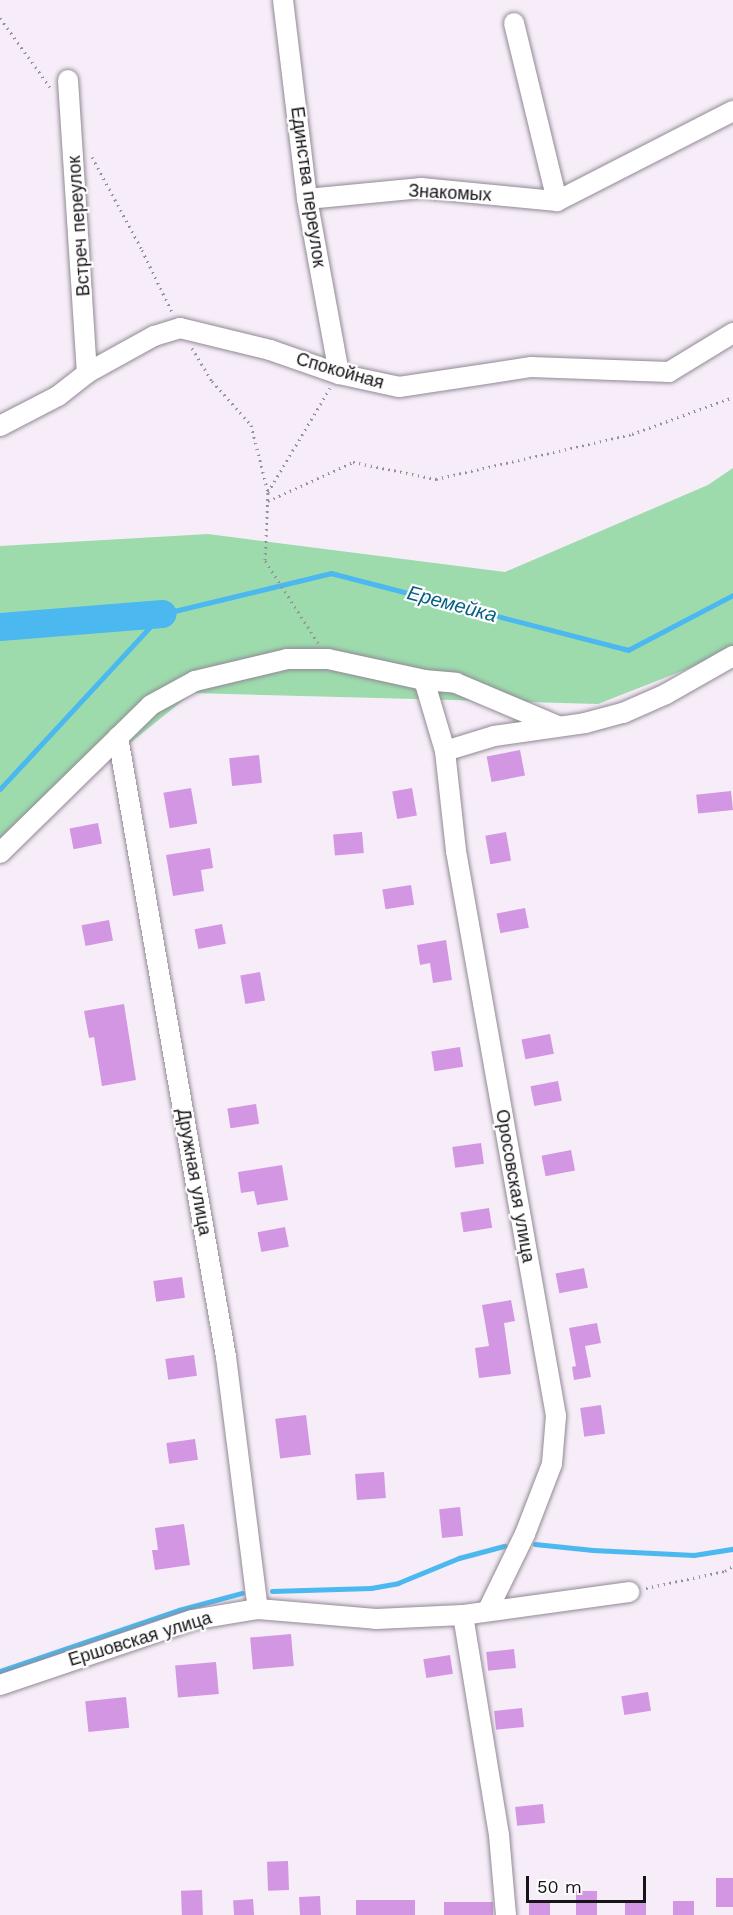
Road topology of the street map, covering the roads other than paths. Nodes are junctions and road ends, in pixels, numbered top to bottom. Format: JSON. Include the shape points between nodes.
{"nodes":[{"id":1,"x":283,"y":0,"type":"edge"},
{"id":2,"x":514,"y":22,"type":"dead end"},
{"id":3,"x":68,"y":80,"type":"dead end"},
{"id":4,"x":733,"y":111,"type":"edge"},
{"id":5,"x":307,"y":199,"type":"junction"},
{"id":6,"x":557,"y":201,"type":"junction"},
{"id":7,"x":733,"y":333,"type":"edge"},
{"id":8,"x":87,"y":373,"type":"junction"},
{"id":9,"x":339,"y":374,"type":"junction"},
{"id":10,"x":0,"y":426,"type":"edge"},
{"id":11,"x":733,"y":656,"type":"edge"},
{"id":12,"x":424,"y":680,"type":"junction"},
{"id":13,"x":558,"y":726,"type":"junction"},
{"id":14,"x":118,"y":737,"type":"junction"},
{"id":15,"x":445,"y":751,"type":"junction"},
{"id":16,"x":0,"y":853,"type":"edge"},
{"id":17,"x":629,"y":1592,"type":"road end"},
{"id":18,"x":258,"y":1609,"type":"junction"},
{"id":19,"x":488,"y":1610,"type":"junction"},
{"id":20,"x":464,"y":1615,"type":"junction"},
{"id":21,"x":0,"y":1685,"type":"edge"},
{"id":22,"x":506,"y":1915,"type":"edge"}],
"edges":[{"from":1,"to":5,"type":"street","name":"Единства переулок"},
{"from":2,"to":6,"type":"street"},
{"from":3,"to":8,"type":"street","name":"Встреч переулок"},
{"from":4,"to":6,"type":"street"},
{"from":5,"to":6,"type":"street","name":"Знакомых","via":[[421,188]]},
{"from":5,"to":9,"type":"street","name":"Единства переулок"},
{"from":7,"to":9,"type":"street","name":"Спокойная","via":[[669,372],[531,367],[399,387]]},
{"from":8,"to":9,"type":"street","name":"Спокойная","via":[[154,336],[180,328],[270,350]]},
{"from":8,"to":10,"type":"street","name":"Спокойная","via":[[58,396]]},
{"from":11,"to":13,"type":"street","via":[[624,713]]},
{"from":12,"to":13,"type":"street","via":[[456,683]]},
{"from":12,"to":14,"type":"street","via":[[328,658],[287,658],[195,681],[151,705]]},
{"from":12,"to":15,"type":"street","name":"Оросовская улица"},
{"from":13,"to":15,"type":"street","via":[[494,736]]},
{"from":14,"to":16,"type":"street"},
{"from":14,"to":18,"type":"street","name":"Дружная улица","via":[[226,1357]]},
{"from":15,"to":19,"type":"street","name":"Оросовская улица","via":[[456,851],[556,1416],[552,1464],[525,1534]]},
{"from":17,"to":19,"type":"street","name":"Ершовская улица"},
{"from":18,"to":20,"type":"street","name":"Ершовская улица","via":[[376,1619]]},
{"from":18,"to":21,"type":"street","name":"Ершовская улица","via":[[192,1620]]},
{"from":19,"to":20,"type":"street","name":"Ершовская улица"},
{"from":20,"to":22,"type":"street","via":[[499,1835]]}]}
